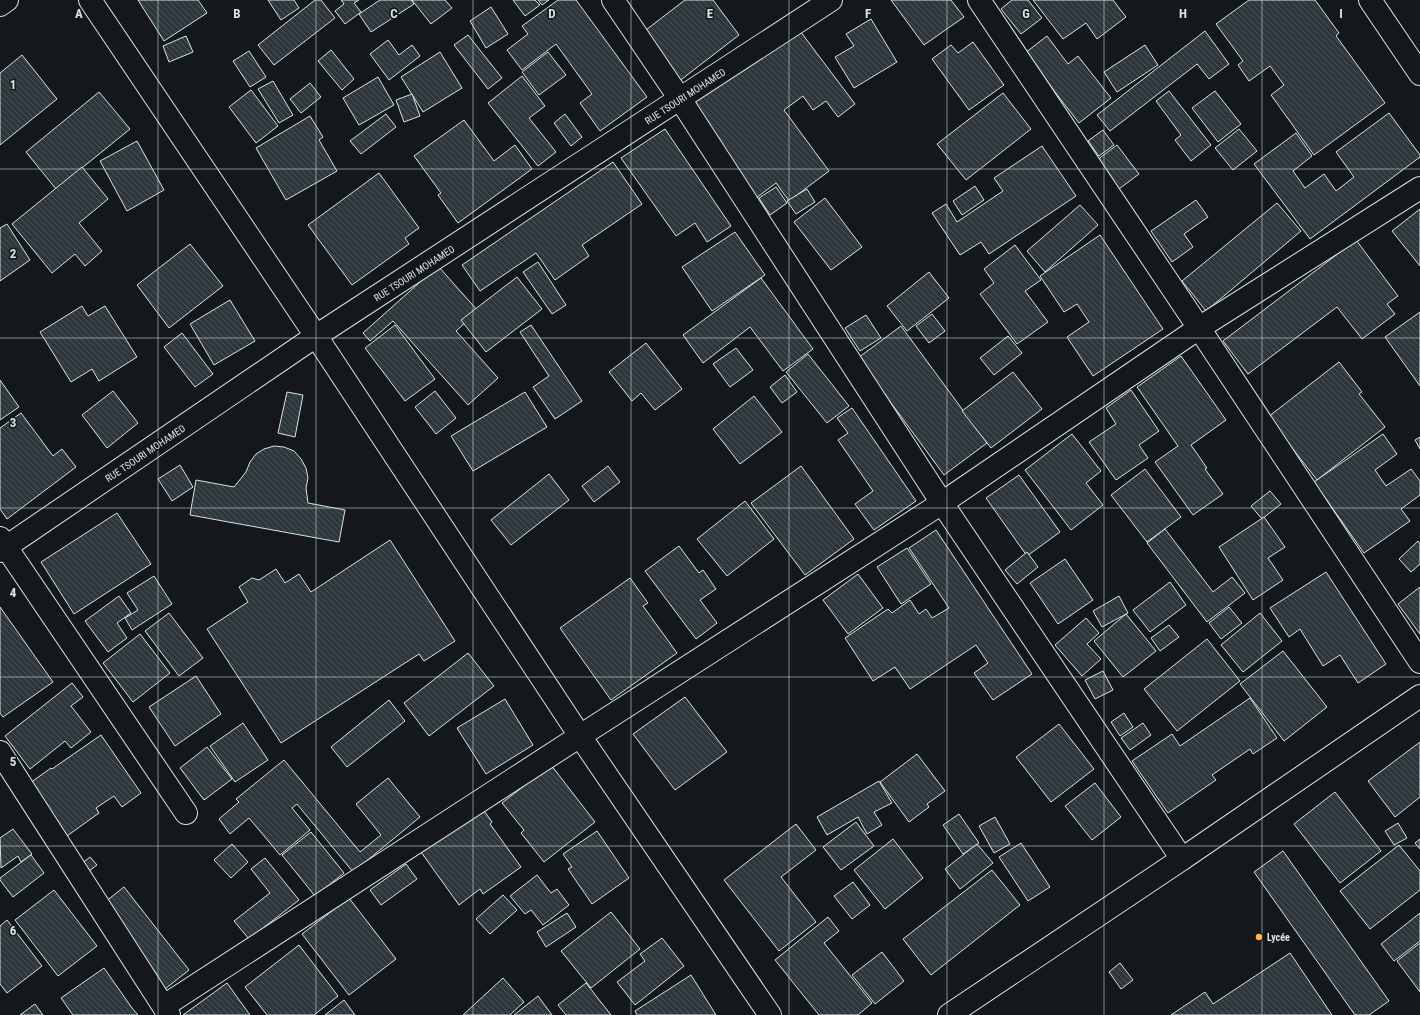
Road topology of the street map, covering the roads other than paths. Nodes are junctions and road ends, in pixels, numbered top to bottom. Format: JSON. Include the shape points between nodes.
{"nodes":[{"id":1,"x":7,"y":0,"type":"edge"},
{"id":2,"x":90,"y":0,"type":"edge"},
{"id":3,"x":613,"y":0,"type":"edge"},
{"id":4,"x":831,"y":0,"type":"edge"},
{"id":5,"x":979,"y":0,"type":"edge"},
{"id":6,"x":1370,"y":0,"type":"edge"},
{"id":7,"x":0,"y":5,"type":"edge"},
{"id":8,"x":1420,"y":74,"type":"edge"},
{"id":9,"x":680,"y":99,"type":"junction"},
{"id":10,"x":1420,"y":188,"type":"edge"},
{"id":11,"x":1199,"y":328,"type":"junction"},
{"id":12,"x":316,"y":336,"type":"junction"},
{"id":13,"x":942,"y":502,"type":"junction"},
{"id":14,"x":2,"y":545,"type":"edge"},
{"id":15,"x":1420,"y":662,"type":"edge"},
{"id":16,"x":1420,"y":696,"type":"edge"},
{"id":17,"x":580,"y":736,"type":"junction"},
{"id":18,"x":0,"y":752,"type":"edge"},
{"id":19,"x":186,"y":813,"type":"dead end"},
{"id":20,"x":1182,"y":858,"type":"junction"},
{"id":21,"x":166,"y":1011,"type":"edge"},
{"id":22,"x":770,"y":1015,"type":"edge"},
{"id":23,"x":949,"y":1015,"type":"edge"}],
"edges":[{"from":1,"to":7,"type":"street"},
{"from":2,"to":12,"type":"street"},
{"from":3,"to":9,"type":"street"},
{"from":4,"to":9,"type":"street","name":"RUE TSOURI MOHAMED"},
{"from":5,"to":11,"type":"street"},
{"from":6,"to":8,"type":"street"},
{"from":9,"to":12,"type":"street","name":"RUE TSOURI MOHAMED"},
{"from":9,"to":13,"type":"street"},
{"from":10,"to":11,"type":"street"},
{"from":11,"to":13,"type":"street"},
{"from":11,"to":15,"type":"street"},
{"from":12,"to":14,"type":"street","name":"RUE TSOURI MOHAMED"},
{"from":12,"to":17,"type":"street"},
{"from":13,"to":17,"type":"street"},
{"from":13,"to":20,"type":"street"},
{"from":14,"to":19,"type":"street"},
{"from":16,"to":20,"type":"street"},
{"from":17,"to":21,"type":"street"},
{"from":17,"to":22,"type":"street"},
{"from":18,"to":21,"type":"street"},
{"from":20,"to":23,"type":"street"}]}
